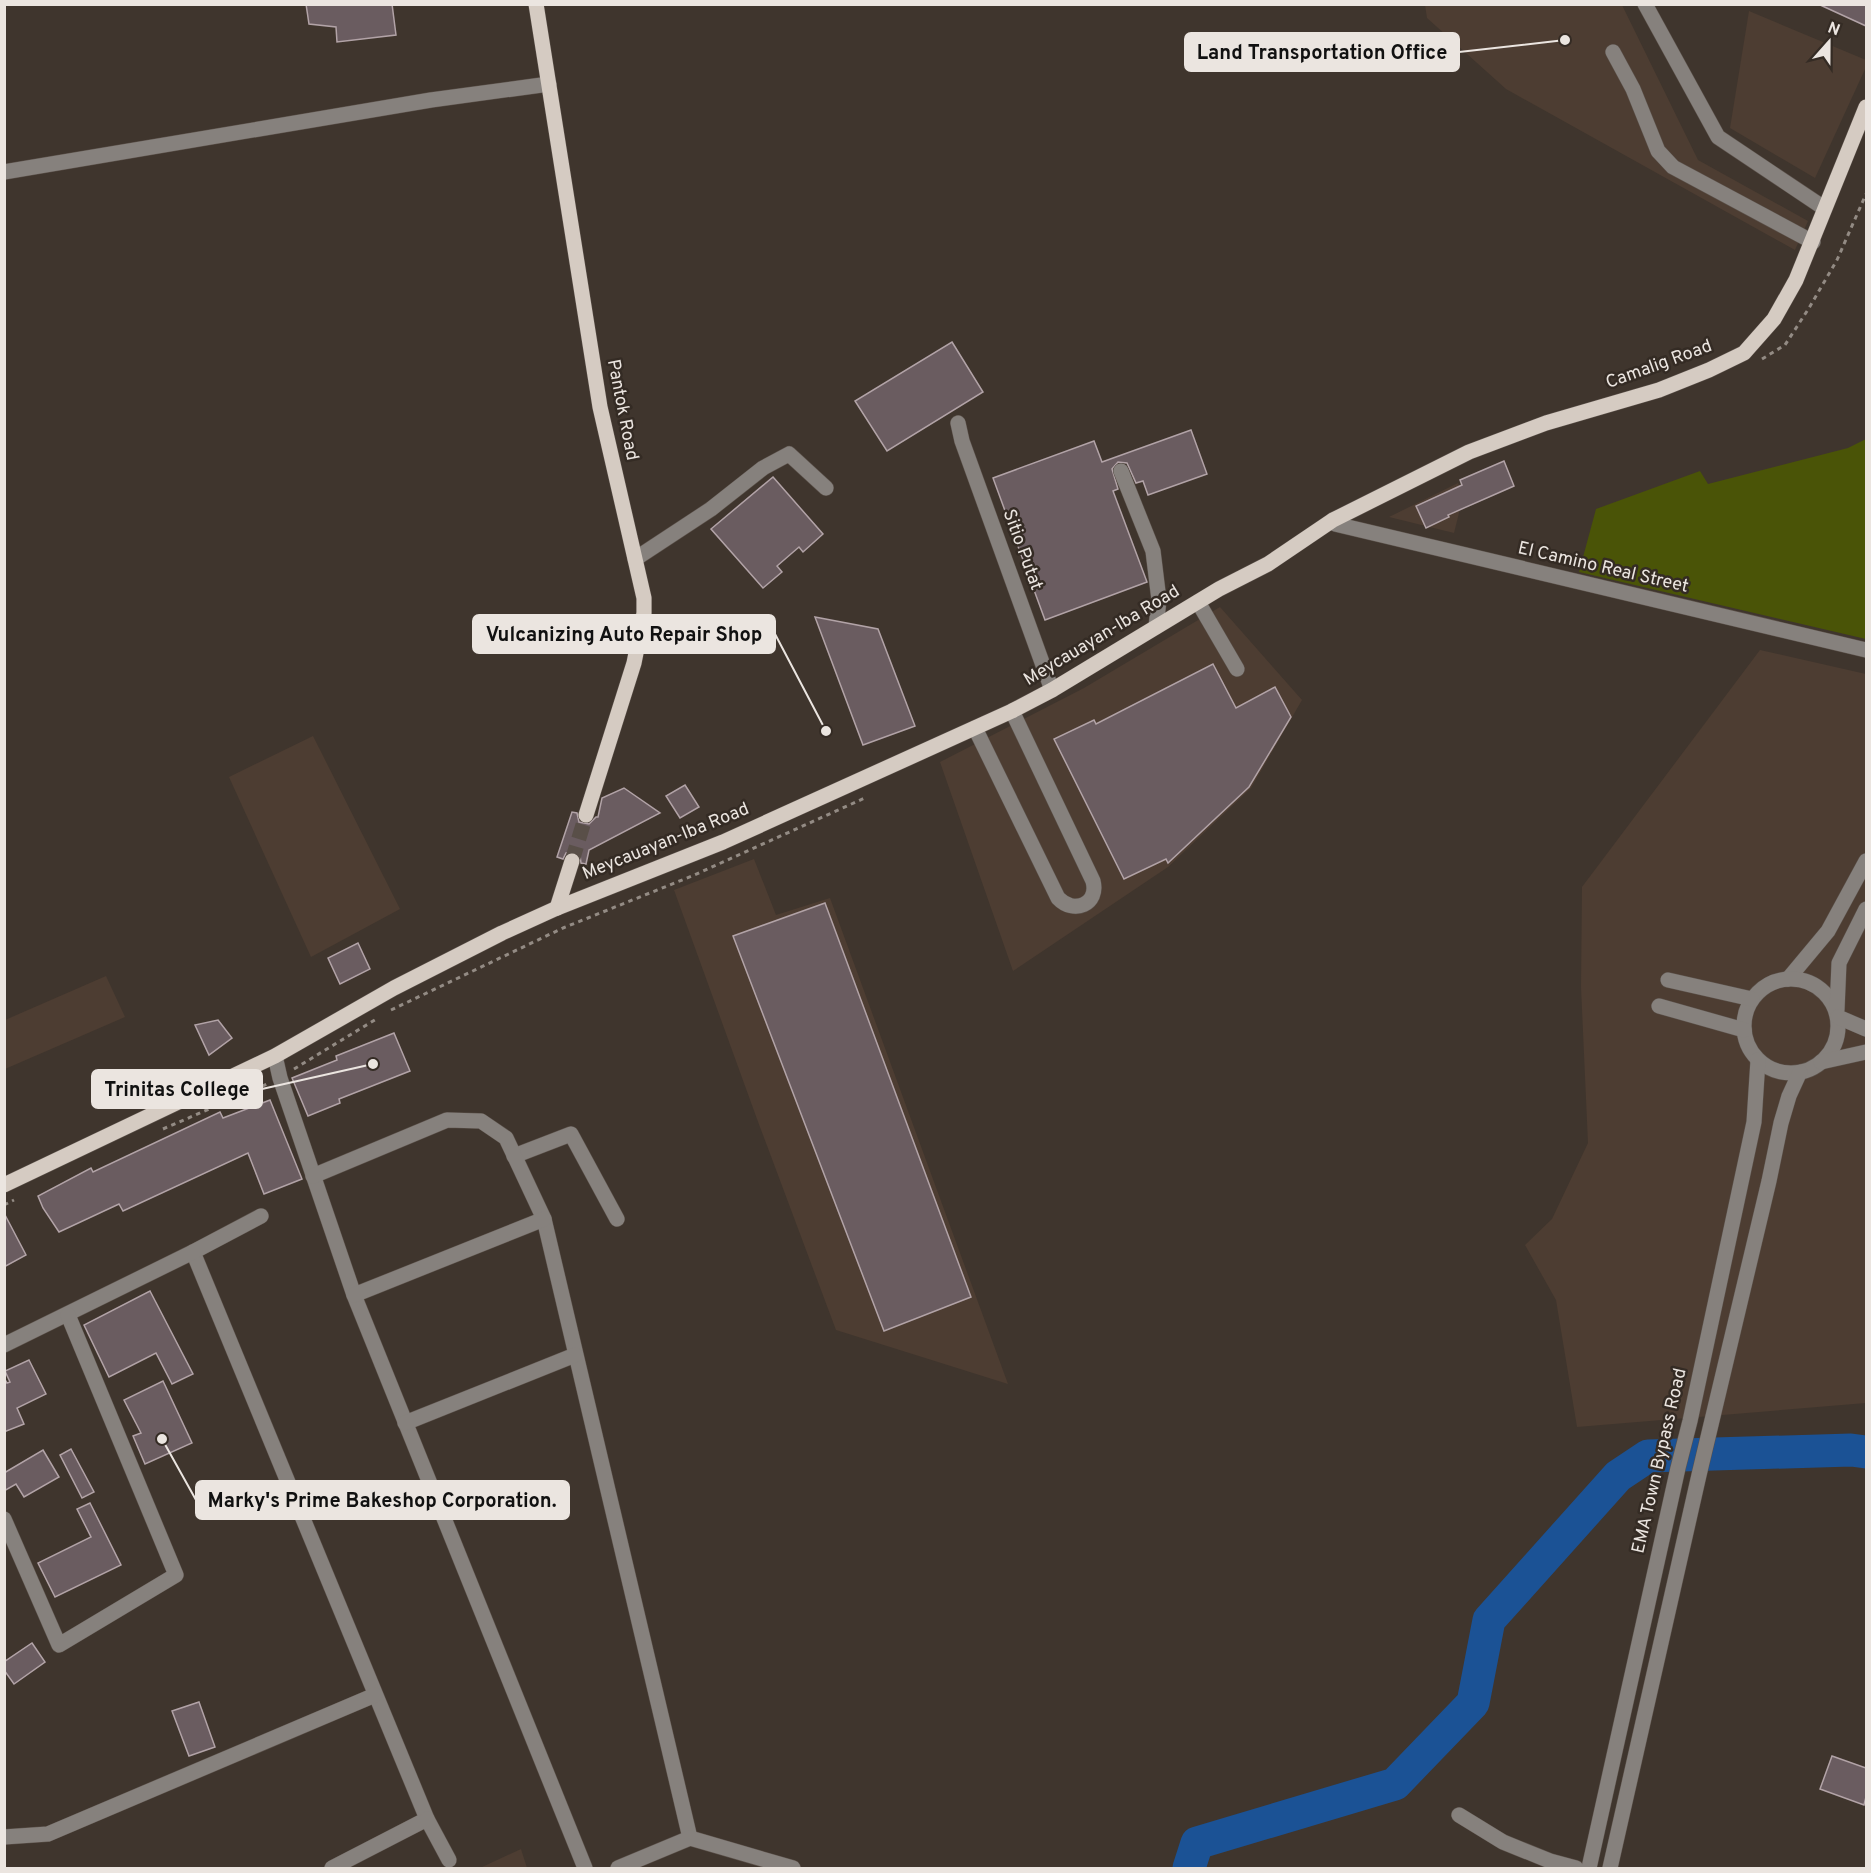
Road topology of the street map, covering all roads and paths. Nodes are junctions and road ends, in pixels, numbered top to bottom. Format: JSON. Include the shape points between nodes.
{"nodes":[{"id":1,"x":537,"y":4,"type":"edge"},
{"id":2,"x":1645,"y":4,"type":"edge"},
{"id":3,"x":1613,"y":52,"type":"dead end"},
{"id":4,"x":549,"y":84,"type":"junction"},
{"id":5,"x":1866,"y":107,"type":"edge"},
{"id":6,"x":4,"y":172,"type":"edge"},
{"id":7,"x":1824,"y":208,"type":"junction"},
{"id":8,"x":1813,"y":242,"type":"junction"},
{"id":9,"x":958,"y":423,"type":"dead end"},
{"id":10,"x":1121,"y":471,"type":"dead end"},
{"id":11,"x":826,"y":488,"type":"dead end"},
{"id":12,"x":1333,"y":520,"type":"junction"},
{"id":13,"x":635,"y":559,"type":"junction"},
{"id":14,"x":1198,"y":602,"type":"junction"},
{"id":15,"x":1156,"y":627,"type":"junction"},
{"id":16,"x":1866,"y":650,"type":"edge"},
{"id":17,"x":1237,"y":669,"type":"dead end"},
{"id":18,"x":1052,"y":690,"type":"junction"},
{"id":19,"x":1012,"y":711,"type":"junction"},
{"id":20,"x":975,"y":728,"type":"junction"},
{"id":21,"x":586,"y":815,"type":"tunnel mouth"},
{"id":22,"x":572,"y":861,"type":"tunnel mouth"},
{"id":23,"x":1866,"y":861,"type":"edge"},
{"id":24,"x":556,"y":908,"type":"junction"},
{"id":25,"x":1866,"y":909,"type":"edge"},
{"id":26,"x":1788,"y":979,"type":"junction"},
{"id":27,"x":1668,"y":980,"type":"dead end"},
{"id":28,"x":1752,"y":999,"type":"junction"},
{"id":29,"x":1659,"y":1006,"type":"dead end"},
{"id":30,"x":1837,"y":1013,"type":"junction"},
{"id":31,"x":1866,"y":1029,"type":"edge"},
{"id":32,"x":1744,"y":1030,"type":"junction"},
{"id":33,"x":1866,"y":1052,"type":"edge"},
{"id":34,"x":274,"y":1056,"type":"junction"},
{"id":35,"x":1758,"y":1060,"type":"junction"},
{"id":36,"x":1821,"y":1062,"type":"junction"},
{"id":37,"x":1800,"y":1072,"type":"junction"},
{"id":38,"x":514,"y":1156,"type":"junction"},
{"id":39,"x":314,"y":1176,"type":"junction"},
{"id":40,"x":4,"y":1185,"type":"edge"},
{"id":41,"x":261,"y":1216,"type":"dead end"},
{"id":42,"x":544,"y":1219,"type":"junction"},
{"id":43,"x":617,"y":1219,"type":"dead end"},
{"id":44,"x":193,"y":1252,"type":"junction"},
{"id":45,"x":354,"y":1295,"type":"junction"},
{"id":46,"x":68,"y":1315,"type":"junction"},
{"id":47,"x":4,"y":1345,"type":"edge"},
{"id":48,"x":575,"y":1355,"type":"junction"},
{"id":49,"x":405,"y":1423,"type":"junction"},
{"id":50,"x":1697,"y":1482,"type":"junction"},
{"id":51,"x":1674,"y":1485,"type":"junction"},
{"id":52,"x":4,"y":1519,"type":"edge"},
{"id":53,"x":375,"y":1695,"type":"junction"},
{"id":54,"x":1459,"y":1815,"type":"dead end"},
{"id":55,"x":427,"y":1819,"type":"junction"},
{"id":56,"x":4,"y":1837,"type":"edge"},
{"id":57,"x":690,"y":1838,"type":"junction"},
{"id":58,"x":449,"y":1860,"type":"dead end"},
{"id":59,"x":762,"y":1864,"type":"edge"},
{"id":60,"x":332,"y":1869,"type":"edge"},
{"id":61,"x":585,"y":1869,"type":"edge"},
{"id":62,"x":618,"y":1869,"type":"edge"},
{"id":63,"x":793,"y":1869,"type":"edge"},
{"id":64,"x":1576,"y":1869,"type":"edge"},
{"id":65,"x":1589,"y":1869,"type":"edge"},
{"id":66,"x":1610,"y":1869,"type":"edge"}],
"edges":[{"from":1,"to":4,"type":"main road","name":"Pantok Road"},
{"from":2,"to":7,"type":"street","via":[[1718,137]]},
{"from":3,"to":8,"type":"street","via":[[1658,151],[1673,167]]},
{"from":4,"to":6,"type":"street","via":[[431,100]]},
{"from":4,"to":13,"type":"main road","name":"Pantok Road","via":[[600,407]]},
{"from":5,"to":7,"type":"main road","name":"Camalig Road"},
{"from":7,"to":8,"type":"main road","name":"Camalig Road"},
{"from":8,"to":12,"type":"main road","name":"Camalig Road","via":[[1774,319],[1744,353],[1659,390],[1561,418],[1469,452]]},
{"from":9,"to":18,"type":"street","name":"Sitio Putat"},
{"from":10,"to":15,"type":"street","via":[[1153,551],[1159,600]]},
{"from":11,"to":13,"type":"street","via":[[789,454],[763,468],[711,509]]},
{"from":12,"to":14,"type":"main road","name":"Meycauayan-Iba Road","via":[[1268,564]]},
{"from":12,"to":16,"type":"street","name":"El Camino Real Street","via":[[1335,524]]},
{"from":13,"to":21,"type":"main road","name":"Pantok Road","via":[[645,613],[634,663]]},
{"from":14,"to":15,"type":"main road","name":"Meycauayan-Iba Road"},
{"from":14,"to":17,"type":"street"},
{"from":15,"to":18,"type":"main road","name":"Meycauayan-Iba Road"},
{"from":18,"to":19,"type":"main road","name":"Meycauayan-Iba Road"},
{"from":19,"to":20,"type":"main road","name":"Meycauayan-Iba Road"},
{"from":19,"to":20,"type":"street","via":[[1093,881],[1094,894],[1081,907],[1068,906],[1058,898]]},
{"from":20,"to":24,"type":"main road","name":"Meycauayan-Iba Road","via":[[723,842]]},
{"from":22,"to":24,"type":"main road"},
{"from":23,"to":26,"type":"street","via":[[1828,931]]},
{"from":24,"to":34,"type":"main road","name":"Meycauayan-Iba Road","via":[[394,988]]},
{"from":25,"to":30,"type":"street","via":[[1839,963]]},
{"from":26,"to":28,"type":"street","via":[[1768,985]]},
{"from":26,"to":30,"type":"street","via":[[1820,989]]},
{"from":27,"to":28,"type":"street"},
{"from":28,"to":32,"type":"street"},
{"from":29,"to":32,"type":"street"},
{"from":30,"to":31,"type":"street"},
{"from":30,"to":36,"type":"street","via":[[1835,1043]]},
{"from":32,"to":35,"type":"street"},
{"from":33,"to":36,"type":"street"},
{"from":34,"to":39,"type":"street"},
{"from":34,"to":40,"type":"main road","name":"Meycauayan-Iba Road"},
{"from":35,"to":37,"type":"street","via":[[1778,1071]]},
{"from":35,"to":51,"type":"street","name":"EMA Town Bypass Road","via":[[1754,1122]]},
{"from":36,"to":37,"type":"street"},
{"from":37,"to":50,"type":"street","via":[[1781,1123]]},
{"from":38,"to":39,"type":"street","via":[[506,1138],[482,1121],[447,1120]]},
{"from":38,"to":42,"type":"street"},
{"from":38,"to":43,"type":"street","via":[[571,1134]]},
{"from":39,"to":45,"type":"street"},
{"from":41,"to":44,"type":"street"},
{"from":42,"to":45,"type":"street"},
{"from":42,"to":48,"type":"street"},
{"from":44,"to":46,"type":"street"},
{"from":44,"to":53,"type":"street"},
{"from":45,"to":49,"type":"street"},
{"from":46,"to":47,"type":"street"},
{"from":46,"to":52,"type":"street","via":[[176,1575],[59,1645]]},
{"from":48,"to":49,"type":"street"},
{"from":48,"to":57,"type":"street"},
{"from":49,"to":61,"type":"street"},
{"from":50,"to":51,"type":"street"},
{"from":50,"to":66,"type":"street"},
{"from":51,"to":65,"type":"street","name":"EMA Town Bypass Road"},
{"from":53,"to":55,"type":"street"},
{"from":53,"to":56,"type":"street","via":[[48,1834]]},
{"from":54,"to":64,"type":"street","via":[[1503,1842]]},
{"from":55,"to":58,"type":"street"},
{"from":55,"to":60,"type":"street"},
{"from":57,"to":59,"type":"street"},
{"from":57,"to":62,"type":"street"},
{"from":59,"to":63,"type":"street"}]}
